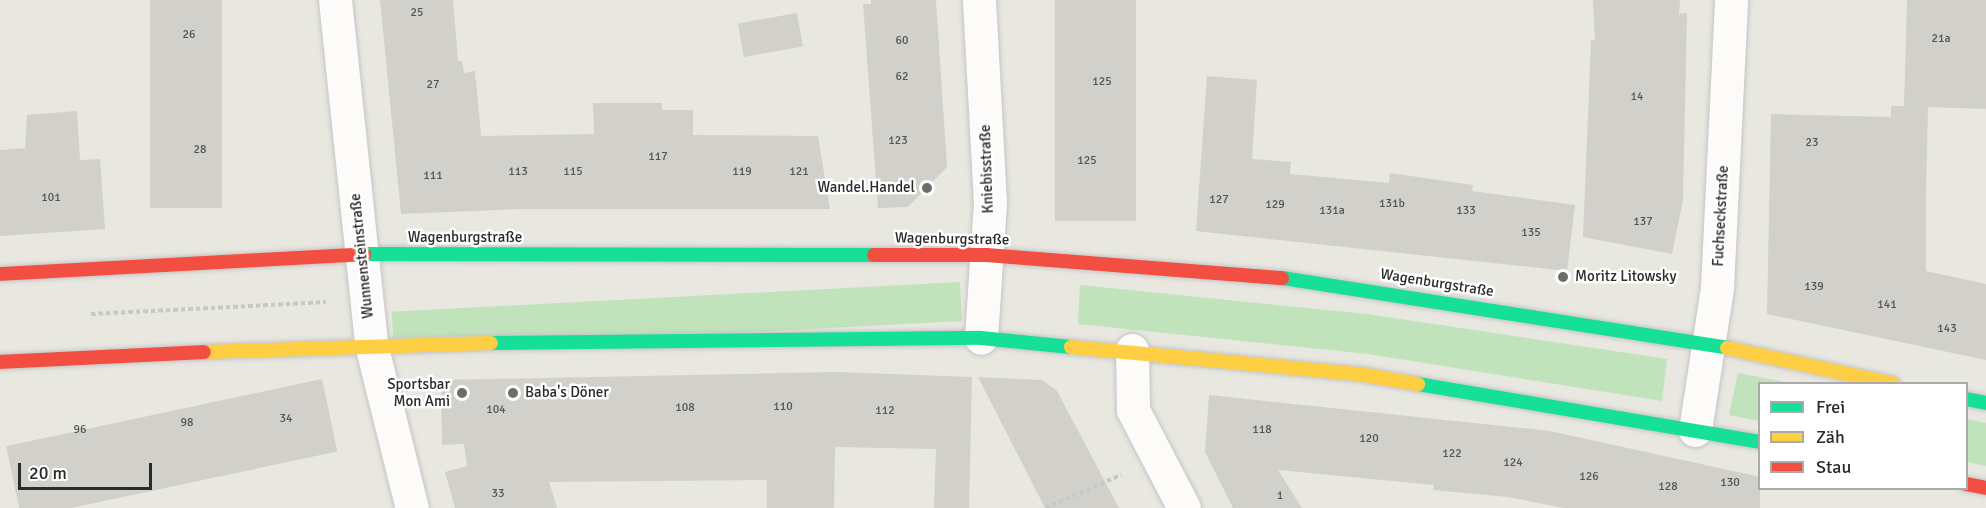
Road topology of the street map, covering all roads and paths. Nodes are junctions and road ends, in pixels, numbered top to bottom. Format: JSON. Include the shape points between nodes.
{"nodes":[{"id":1,"x":334,"y":0,"type":"edge"},
{"id":2,"x":979,"y":0,"type":"edge"},
{"id":3,"x":1731,"y":0,"type":"edge"},
{"id":4,"x":361,"y":254,"type":"junction"},
{"id":5,"x":987,"y":255,"type":"junction"},
{"id":6,"x":0,"y":274,"type":"edge"},
{"id":7,"x":981,"y":338,"type":"junction"},
{"id":8,"x":371,"y":344,"type":"junction"},
{"id":9,"x":1710,"y":344,"type":"junction"},
{"id":10,"x":1132,"y":350,"type":"junction"},
{"id":11,"x":0,"y":362,"type":"edge"},
{"id":12,"x":1884,"y":382,"type":"edge"},
{"id":13,"x":1968,"y":400,"type":"edge"},
{"id":14,"x":1986,"y":404,"type":"edge"},
{"id":15,"x":1695,"y":430,"type":"junction"},
{"id":16,"x":1758,"y":442,"type":"edge"},
{"id":17,"x":1158,"y":459,"type":"junction"},
{"id":18,"x":1968,"y":484,"type":"edge"},
{"id":19,"x":1986,"y":488,"type":"edge"},
{"id":20,"x":411,"y":508,"type":"edge"},
{"id":21,"x":1045,"y":508,"type":"edge"},
{"id":22,"x":1184,"y":508,"type":"edge"}],
"edges":[{"from":1,"to":4,"type":"street","name":"Wunnensteinstraße"},
{"from":2,"to":5,"type":"street","name":"Kniebisstraße","via":[[990,202]]},
{"from":3,"to":9,"type":"street","name":"Fuchseckstraße","via":[[1717,288]]},
{"from":4,"to":5,"type":"main road","name":"Wagenburgstraße"},
{"from":4,"to":6,"type":"main road","name":"Wagenburgstraße"},
{"from":4,"to":8,"type":"street","name":"Wunnensteinstraße"},
{"from":5,"to":7,"type":"street","name":"Kniebisstraße"},
{"from":5,"to":9,"type":"main road","name":"Wagenburgstraße","via":[[1307,280]]},
{"from":7,"to":8,"type":"main road"},
{"from":7,"to":10,"type":"main road"},
{"from":8,"to":11,"type":"main road"},
{"from":8,"to":20,"type":"street","name":"Wunnensteinstraße"},
{"from":9,"to":12,"type":"main road","name":"Wagenburgstraße"},
{"from":9,"to":15,"type":"street","name":"Fuchseckstraße"},
{"from":10,"to":15,"type":"main road","via":[[1358,374]]},
{"from":10,"to":17,"type":"street","via":[[1133,410]]},
{"from":13,"to":14,"type":"main road"},
{"from":15,"to":16,"type":"main road"},
{"from":17,"to":21,"type":"path"},
{"from":17,"to":22,"type":"street"},
{"from":18,"to":19,"type":"main road"}]}
